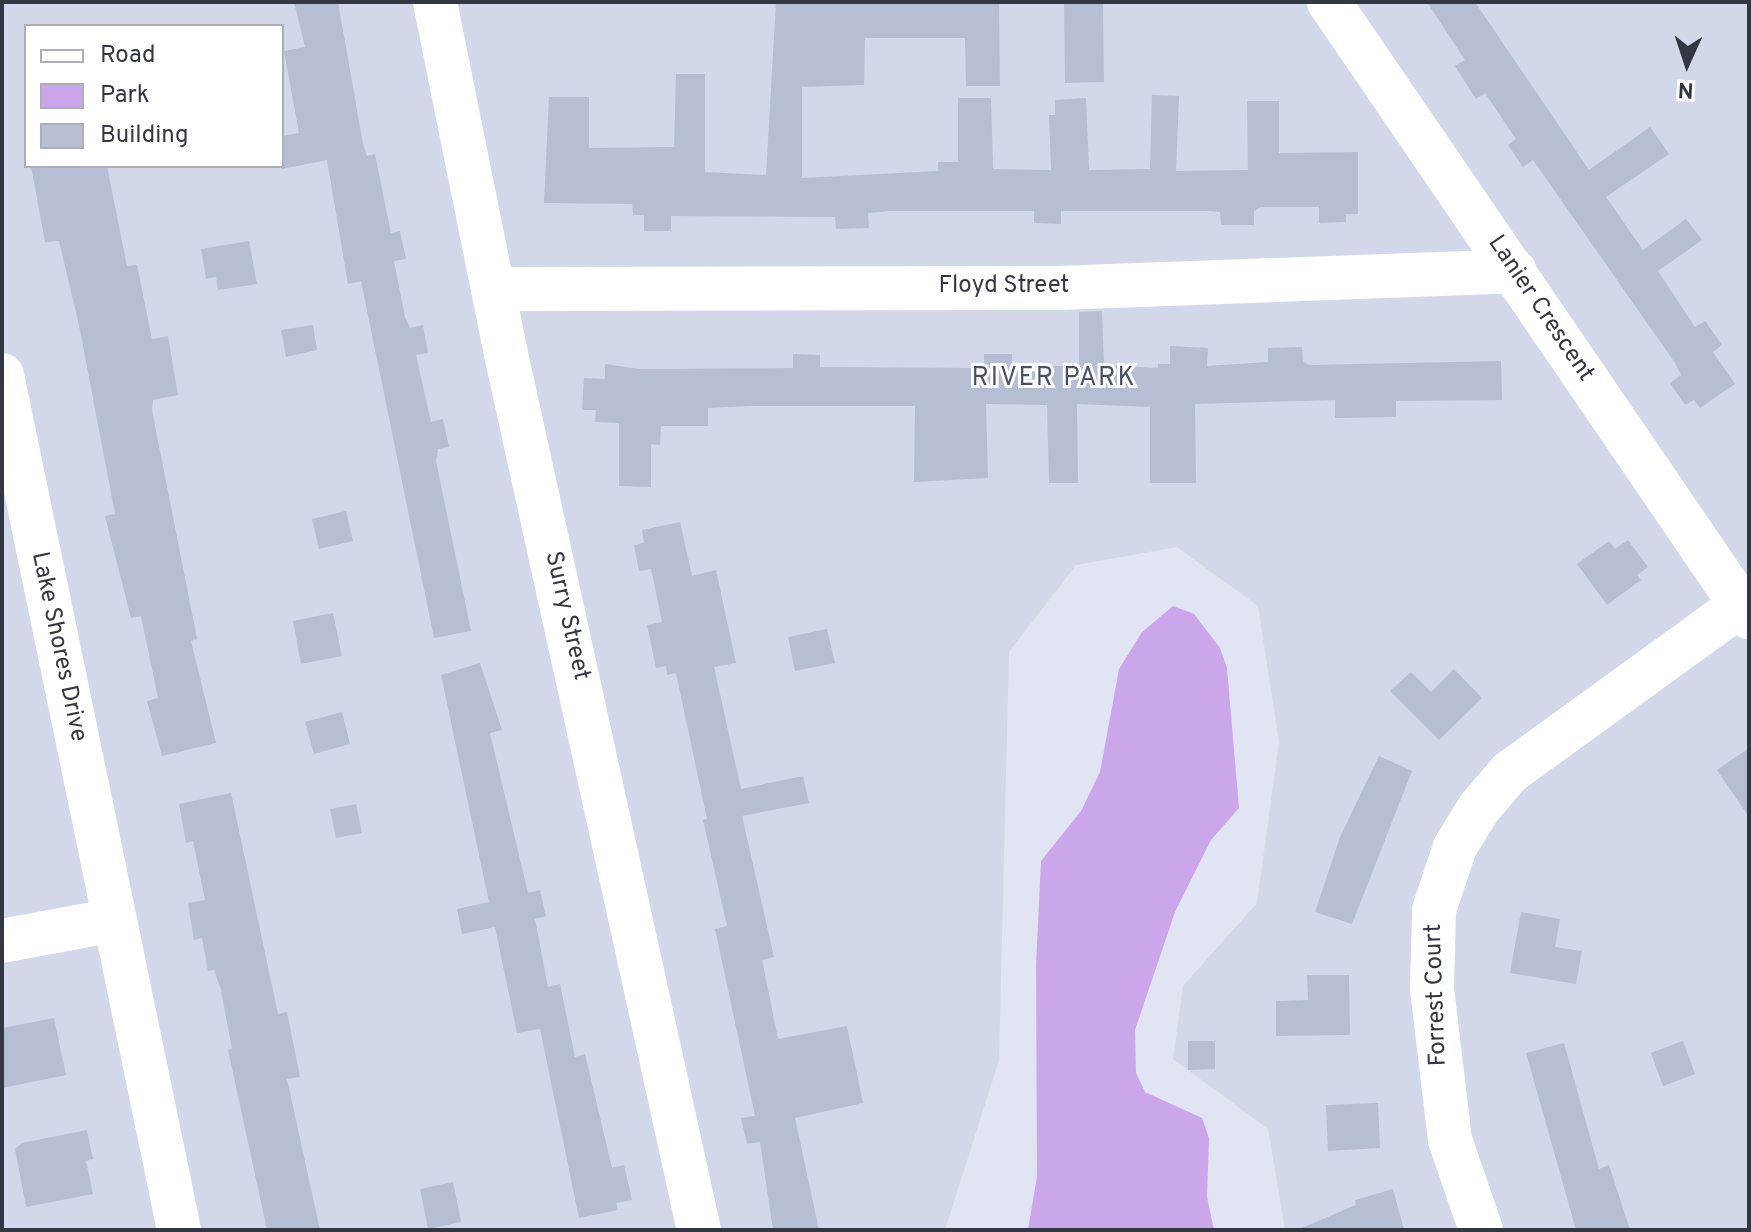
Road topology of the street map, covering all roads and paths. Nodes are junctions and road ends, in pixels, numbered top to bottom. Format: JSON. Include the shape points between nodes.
{"nodes":[{"id":1,"x":435,"y":2,"type":"edge"},
{"id":2,"x":1329,"y":2,"type":"edge"},
{"id":3,"x":1515,"y":271,"type":"junction"},
{"id":4,"x":493,"y":289,"type":"junction"},
{"id":5,"x":2,"y":375,"type":"edge"},
{"id":6,"x":1745,"y":611,"type":"edge"},
{"id":7,"x":114,"y":920,"type":"junction"},
{"id":8,"x":2,"y":941,"type":"edge"},
{"id":9,"x":179,"y":1230,"type":"edge"},
{"id":10,"x":699,"y":1230,"type":"edge"},
{"id":11,"x":1481,"y":1230,"type":"edge"}],
"edges":[{"from":1,"to":4,"type":"street","name":"Surry Street"},
{"from":2,"to":3,"type":"street","name":"Lanier Crescent"},
{"from":3,"to":4,"type":"street","name":"Floyd Street","via":[[1057,288]]},
{"from":3,"to":6,"type":"street","name":"Lanier Crescent"},
{"from":4,"to":10,"type":"street","name":"Surry Street"},
{"from":5,"to":7,"type":"street","name":"Lake Shores Drive"},
{"from":6,"to":11,"type":"street","name":"Forrest Court","via":[[1510,772],[1455,847],[1434,910],[1432,988],[1450,1140]]},
{"from":7,"to":8,"type":"street"},
{"from":7,"to":9,"type":"street","name":"Lake Shores Drive"}]}
